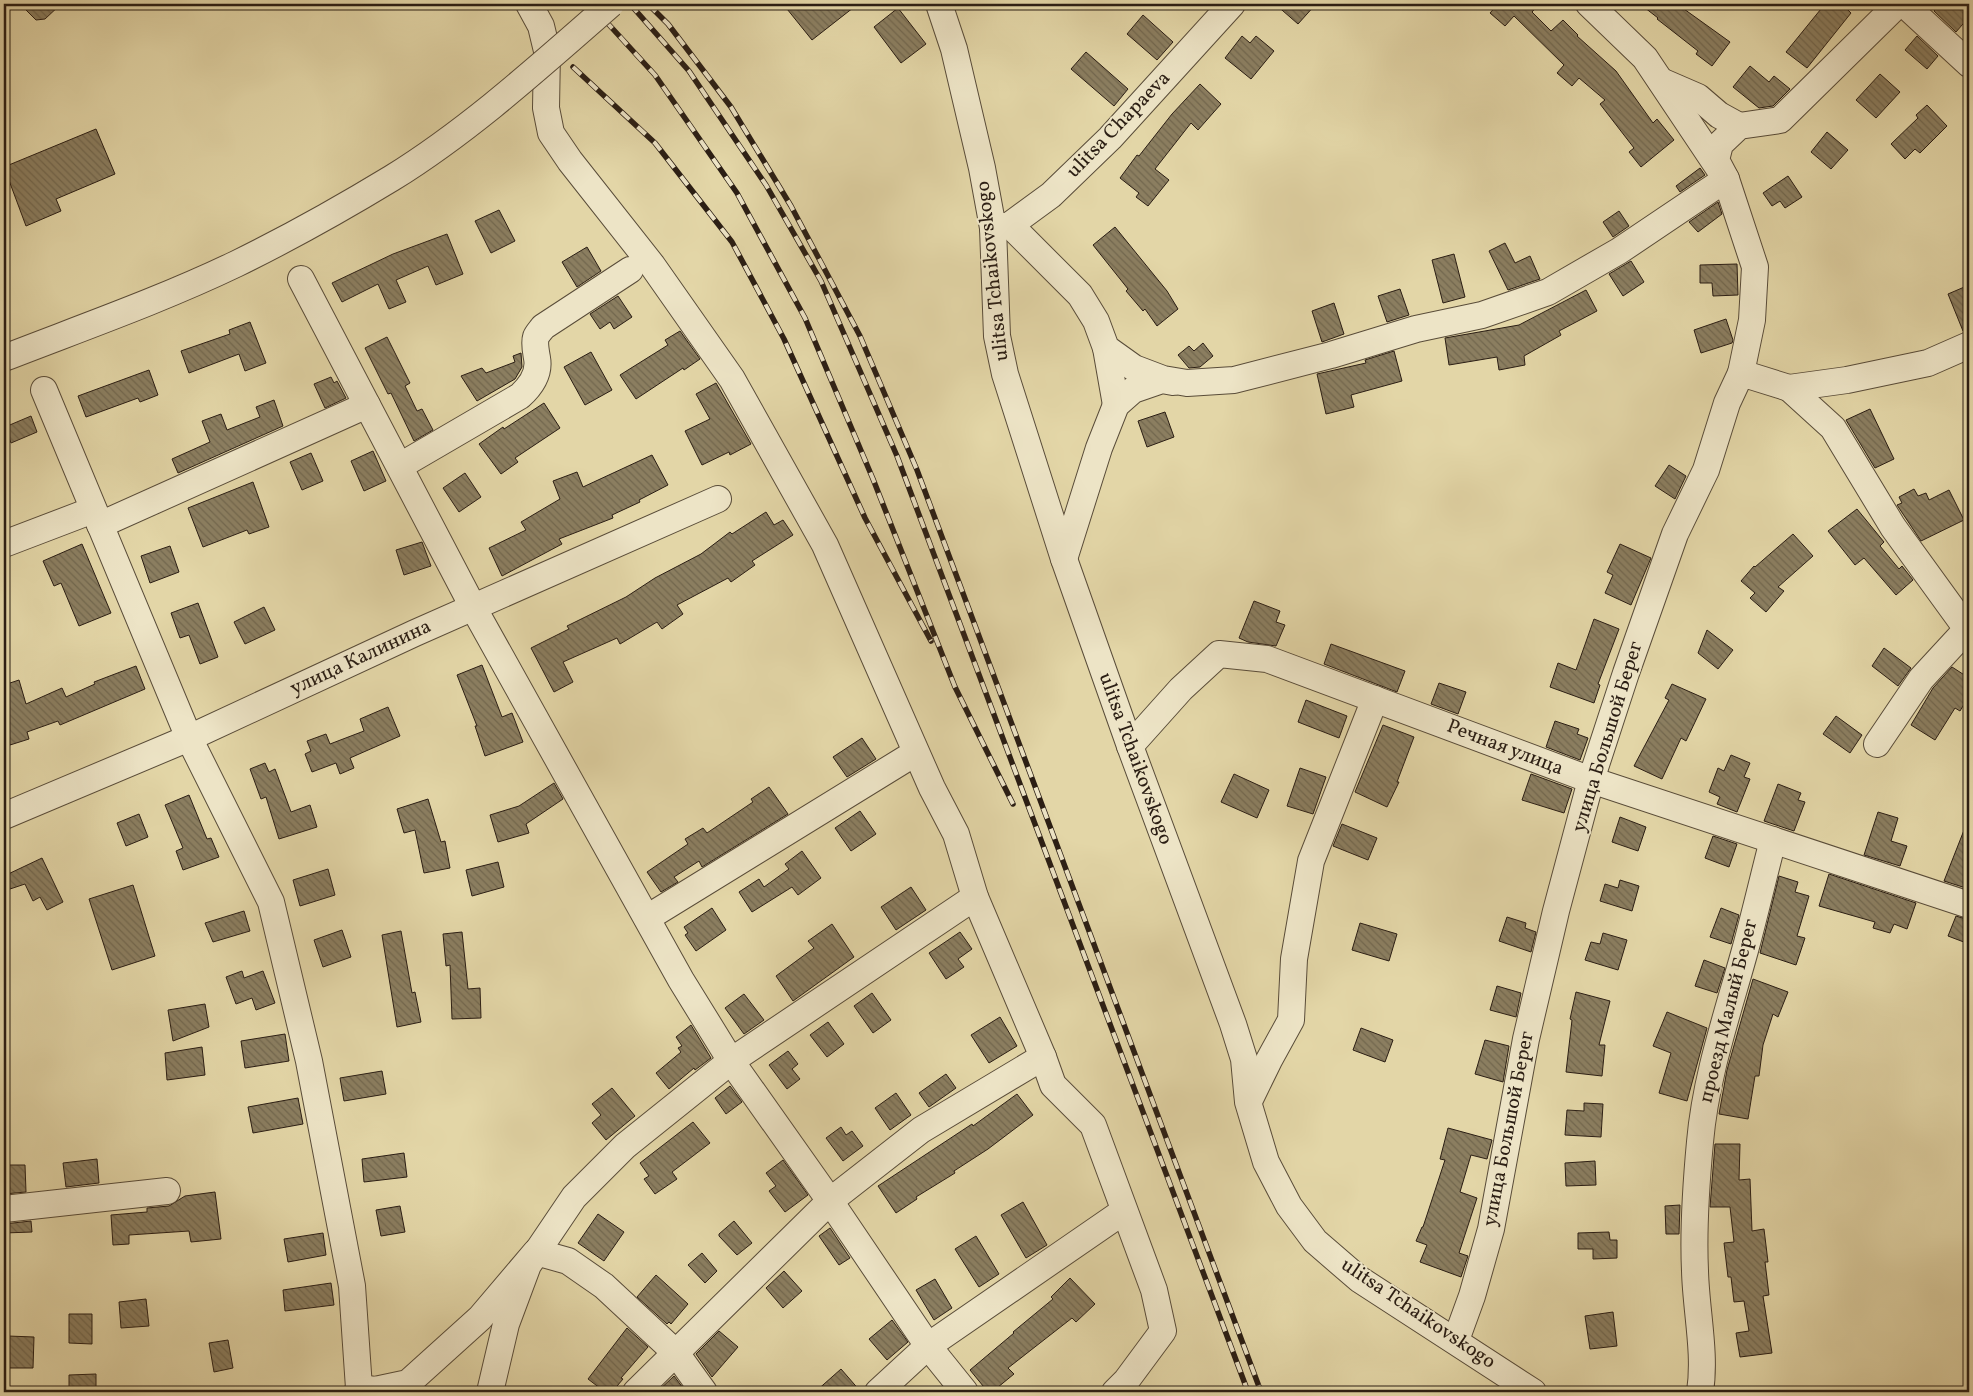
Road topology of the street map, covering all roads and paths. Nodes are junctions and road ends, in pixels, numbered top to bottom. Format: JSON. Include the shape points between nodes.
{"nodes":[{"id":1,"x":529,"y":4,"type":"edge"},
{"id":2,"x":611,"y":4,"type":"edge"},
{"id":3,"x":939,"y":4,"type":"edge"},
{"id":4,"x":1232,"y":4,"type":"edge"},
{"id":5,"x":1589,"y":4,"type":"edge"},
{"id":6,"x":1898,"y":4,"type":"edge"},
{"id":7,"x":1904,"y":4,"type":"edge"},
{"id":8,"x":1969,"y":64,"type":"edge"},
{"id":9,"x":1661,"y":81,"type":"junction"},
{"id":10,"x":1738,"y":126,"type":"junction"},
{"id":11,"x":1726,"y":179,"type":"junction"},
{"id":12,"x":1001,"y":226,"type":"junction"},
{"id":13,"x":630,"y":270,"type":"dead end"},
{"id":14,"x":301,"y":279,"type":"dead end"},
{"id":15,"x":1969,"y":345,"type":"edge"},
{"id":16,"x":1106,"y":348,"type":"junction"},
{"id":17,"x":4,"y":358,"type":"edge"},
{"id":18,"x":1742,"y":374,"type":"junction"},
{"id":19,"x":1187,"y":384,"type":"junction"},
{"id":20,"x":1789,"y":388,"type":"junction"},
{"id":21,"x":44,"y":390,"type":"dead end"},
{"id":22,"x":367,"y":405,"type":"junction"},
{"id":23,"x":1116,"y":405,"type":"junction"},
{"id":24,"x":400,"y":466,"type":"junction"},
{"id":25,"x":718,"y":499,"type":"dead end"},
{"id":26,"x":96,"y":517,"type":"junction"},
{"id":27,"x":4,"y":544,"type":"edge"},
{"id":28,"x":1064,"y":559,"type":"junction"},
{"id":29,"x":473,"y":607,"type":"junction"},
{"id":30,"x":1968,"y":628,"type":"edge"},
{"id":31,"x":1375,"y":698,"type":"junction"},
{"id":32,"x":189,"y":738,"type":"junction"},
{"id":33,"x":1877,"y":744,"type":"dead end"},
{"id":34,"x":1130,"y":746,"type":"junction"},
{"id":35,"x":907,"y":758,"type":"dead end"},
{"id":36,"x":1592,"y":780,"type":"junction"},
{"id":37,"x":4,"y":816,"type":"edge"},
{"id":38,"x":1772,"y":840,"type":"junction"},
{"id":39,"x":975,"y":897,"type":"junction"},
{"id":40,"x":1969,"y":905,"type":"edge"},
{"id":41,"x":647,"y":918,"type":"junction"},
{"id":42,"x":1043,"y":1056,"type":"junction"},
{"id":43,"x":731,"y":1061,"type":"junction"},
{"id":44,"x":1248,"y":1102,"type":"junction"},
{"id":45,"x":167,"y":1191,"type":"dead end"},
{"id":46,"x":830,"y":1201,"type":"junction"},
{"id":47,"x":4,"y":1209,"type":"edge"},
{"id":48,"x":1124,"y":1211,"type":"junction"},
{"id":49,"x":536,"y":1252,"type":"junction"},
{"id":50,"x":1456,"y":1340,"type":"junction"},
{"id":51,"x":928,"y":1346,"type":"junction"},
{"id":52,"x":676,"y":1353,"type":"junction"},
{"id":53,"x":359,"y":1391,"type":"edge"},
{"id":54,"x":490,"y":1392,"type":"edge"},
{"id":55,"x":636,"y":1392,"type":"edge"},
{"id":56,"x":704,"y":1392,"type":"edge"},
{"id":57,"x":878,"y":1392,"type":"edge"},
{"id":58,"x":965,"y":1392,"type":"edge"},
{"id":59,"x":1115,"y":1392,"type":"edge"},
{"id":60,"x":1533,"y":1392,"type":"edge"},
{"id":61,"x":1700,"y":1392,"type":"edge"}],
"edges":[{"from":1,"to":39,"type":"street","via":[[541,26],[547,51],[546,108],[551,133],[652,265],[732,379],[825,545],[932,788],[956,834]]},
{"from":2,"to":17,"type":"street","bridge":true,"via":[[518,84],[454,134],[376,188],[235,264]]},
{"from":3,"to":12,"type":"street","name":"ulitsa Tchaikovskogo","via":[[954,49],[982,168]]},
{"from":4,"to":12,"type":"street","name":"ulitsa Chapaeva","via":[[1110,138],[1051,195]]},
{"from":5,"to":9,"type":"street","via":[[1645,58]]},
{"from":6,"to":10,"type":"street","via":[[1780,120]]},
{"from":7,"to":8,"type":"street"},
{"from":9,"to":10,"type":"street","via":[[1698,97]]},
{"from":9,"to":11,"type":"street"},
{"from":10,"to":11,"type":"street","via":[[1720,144],[1716,160]]},
{"from":11,"to":18,"type":"street","name":"улица Большой Берег","via":[[1756,267],[1752,320]]},
{"from":11,"to":19,"type":"street","via":[[1619,251],[1548,292],[1482,314],[1234,380]]},
{"from":12,"to":16,"type":"street","via":[[1080,295],[1096,321]]},
{"from":12,"to":28,"type":"street","name":"ulitsa Tchaikovskogo","via":[[997,336],[1005,374]]},
{"from":13,"to":24,"type":"street","via":[[543,327],[536,337],[536,375],[531,386],[520,396]]},
{"from":14,"to":22,"type":"street"},
{"from":15,"to":20,"type":"street","via":[[1928,363]]},
{"from":16,"to":19,"type":"street","via":[[1134,368]]},
{"from":16,"to":23,"type":"street"},
{"from":18,"to":20,"type":"street"},
{"from":18,"to":36,"type":"street","name":"улица Большой Берег","via":[[1727,403],[1706,470],[1675,534]]},
{"from":19,"to":23,"type":"street","via":[[1162,380],[1133,390]]},
{"from":20,"to":30,"type":"street","via":[[1833,428],[1893,527]]},
{"from":21,"to":26,"type":"street"},
{"from":22,"to":24,"type":"street"},
{"from":22,"to":26,"type":"street"},
{"from":23,"to":28,"type":"street"},
{"from":24,"to":29,"type":"street"},
{"from":25,"to":29,"type":"street","name":"улица Калинина"},
{"from":26,"to":27,"type":"street"},
{"from":26,"to":32,"type":"street"},
{"from":28,"to":34,"type":"street","name":"ulitsa Tchaikovskogo"},
{"from":29,"to":32,"type":"street","name":"улица Калинина"},
{"from":29,"to":41,"type":"street"},
{"from":30,"to":33,"type":"street","via":[[1921,679]]},
{"from":31,"to":34,"type":"street","name":"Речная улица","via":[[1266,659],[1219,654],[1181,689]]},
{"from":31,"to":36,"type":"street","name":"Речная улица"},
{"from":31,"to":44,"type":"street","via":[[1311,861],[1294,959],[1291,1020]]},
{"from":32,"to":37,"type":"street","name":"улица Калинина"},
{"from":32,"to":53,"type":"street","via":[[271,902],[309,1061],[352,1286]]},
{"from":34,"to":44,"type":"street","name":"ulitsa Tchaikovskogo","via":[[1244,1059]]},
{"from":35,"to":41,"type":"street"},
{"from":36,"to":38,"type":"street","name":"Речная улица"},
{"from":36,"to":50,"type":"street","name":"улица Большой Берег","via":[[1556,911],[1526,1039],[1491,1229]]},
{"from":38,"to":40,"type":"street","name":"Речная улица"},
{"from":38,"to":61,"type":"street","name":"проезд Малый Берег","via":[[1706,1090],[1700,1142],[1695,1262]]},
{"from":39,"to":42,"type":"street"},
{"from":39,"to":43,"type":"street"},
{"from":41,"to":43,"type":"street"},
{"from":42,"to":46,"type":"street","via":[[921,1130]]},
{"from":42,"to":48,"type":"street","via":[[1053,1085],[1093,1125]]},
{"from":43,"to":46,"type":"street"},
{"from":43,"to":49,"type":"street","via":[[625,1146],[574,1197]]},
{"from":44,"to":50,"type":"street","name":"ulitsa Tchaikovskogo","via":[[1266,1162],[1289,1206],[1315,1241],[1359,1279]]},
{"from":45,"to":47,"type":"street"},
{"from":46,"to":51,"type":"street"},
{"from":46,"to":52,"type":"street"},
{"from":48,"to":51,"type":"street"},
{"from":48,"to":59,"type":"street","via":[[1154,1290],[1164,1331]]},
{"from":49,"to":52,"type":"street","via":[[568,1262],[604,1286]]},
{"from":49,"to":53,"type":"street","via":[[480,1318],[408,1384]]},
{"from":49,"to":54,"type":"street","via":[[506,1324]]},
{"from":50,"to":60,"type":"street","name":"ulitsa Tchaikovskogo"},
{"from":51,"to":57,"type":"street"},
{"from":51,"to":58,"type":"street"},
{"from":52,"to":55,"type":"street"},
{"from":52,"to":56,"type":"street"}]}
